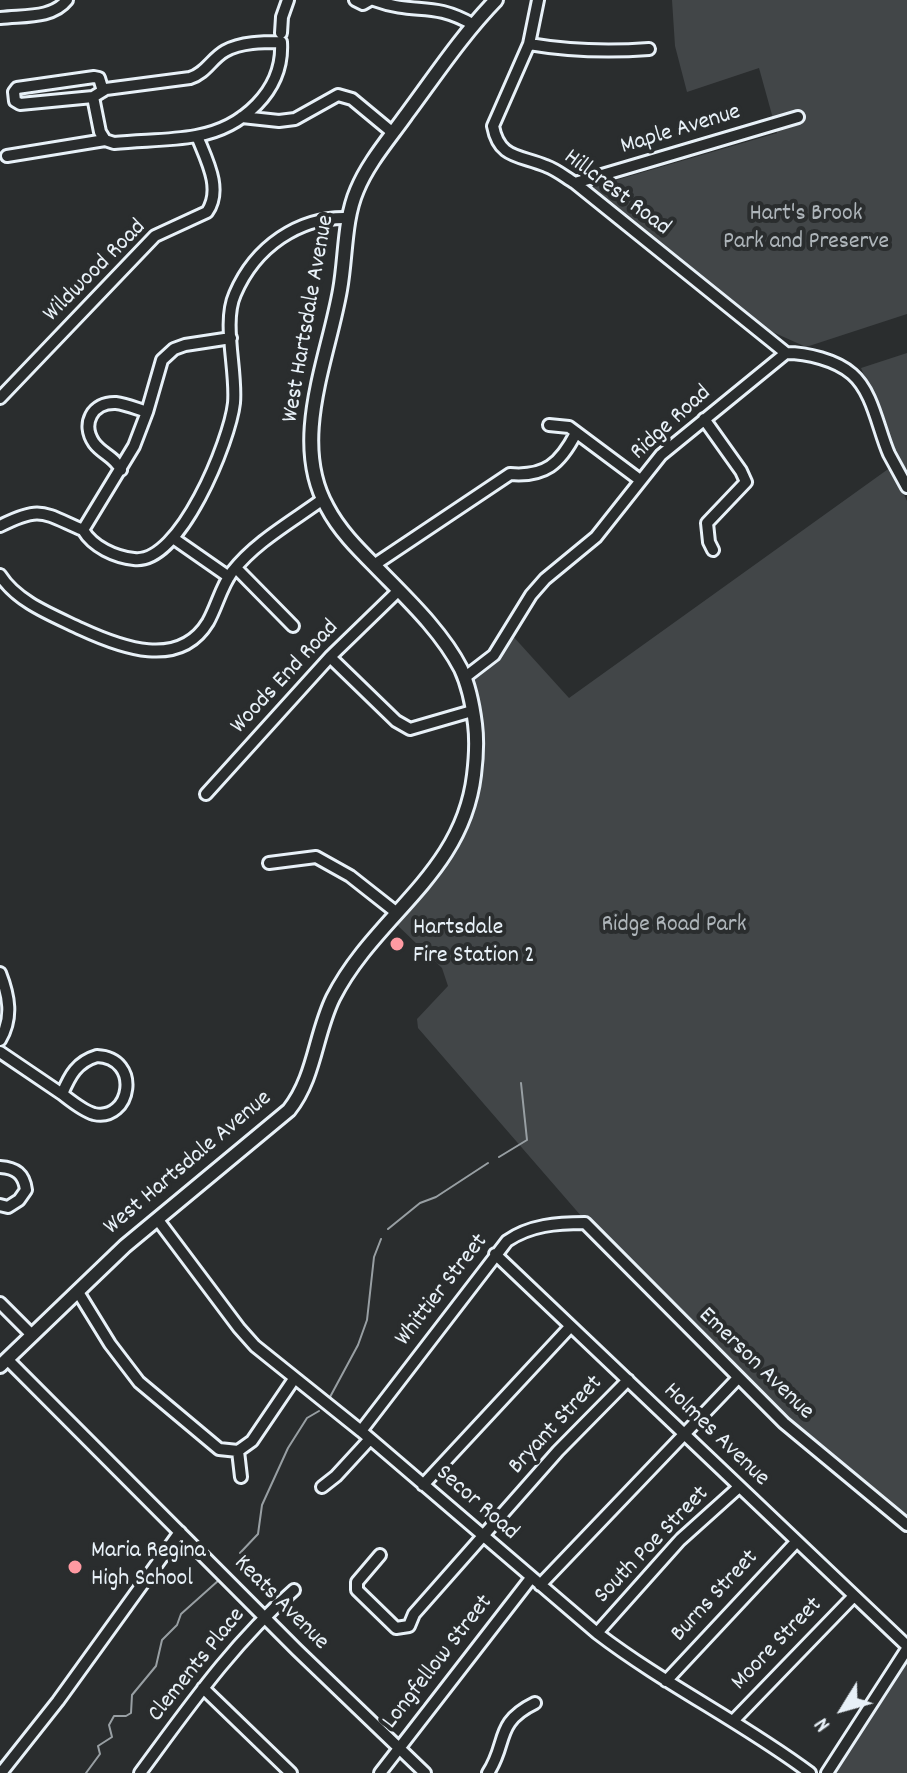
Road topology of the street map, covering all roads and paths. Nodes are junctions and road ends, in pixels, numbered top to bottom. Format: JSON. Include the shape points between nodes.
{"nodes":[{"id":1,"x":67,"y":0,"type":"edge"},
{"id":2,"x":288,"y":0,"type":"edge"},
{"id":3,"x":355,"y":0,"type":"edge"},
{"id":4,"x":372,"y":0,"type":"edge"},
{"id":5,"x":496,"y":0,"type":"edge"},
{"id":6,"x":538,"y":0,"type":"edge"},
{"id":7,"x":0,"y":18,"type":"edge"},
{"id":8,"x":474,"y":25,"type":"junction"},
{"id":9,"x":281,"y":33,"type":"dead end"},
{"id":10,"x":529,"y":44,"type":"junction"},
{"id":11,"x":649,"y":49,"type":"dead end"},
{"id":12,"x":98,"y":94,"type":"junction"},
{"id":13,"x":242,"y":117,"type":"junction"},
{"id":14,"x":798,"y":117,"type":"dead end"},
{"id":15,"x":393,"y":133,"type":"junction"},
{"id":16,"x":197,"y":136,"type":"junction"},
{"id":17,"x":105,"y":140,"type":"junction"},
{"id":18,"x":7,"y":156,"type":"dead end"},
{"id":19,"x":575,"y":183,"type":"junction"},
{"id":20,"x":349,"y":218,"type":"junction"},
{"id":21,"x":231,"y":338,"type":"junction"},
{"id":22,"x":786,"y":353,"type":"junction"},
{"id":23,"x":0,"y":398,"type":"edge"},
{"id":24,"x":147,"y":412,"type":"junction"},
{"id":25,"x":704,"y":419,"type":"junction"},
{"id":26,"x":549,"y":425,"type":"dead end"},
{"id":27,"x":576,"y":433,"type":"junction"},
{"id":28,"x":121,"y":470,"type":"junction"},
{"id":29,"x":640,"y":480,"type":"junction"},
{"id":30,"x":907,"y":487,"type":"edge"},
{"id":31,"x":323,"y":499,"type":"junction"},
{"id":32,"x":0,"y":526,"type":"edge"},
{"id":33,"x":83,"y":530,"type":"junction"},
{"id":34,"x":173,"y":538,"type":"junction"},
{"id":35,"x":713,"y":550,"type":"dead end"},
{"id":36,"x":374,"y":565,"type":"junction"},
{"id":37,"x":232,"y":572,"type":"junction"},
{"id":38,"x":0,"y":575,"type":"edge"},
{"id":39,"x":398,"y":591,"type":"junction"},
{"id":40,"x":293,"y":626,"type":"dead end"},
{"id":41,"x":330,"y":657,"type":"junction"},
{"id":42,"x":464,"y":678,"type":"junction"},
{"id":43,"x":472,"y":711,"type":"junction"},
{"id":44,"x":206,"y":794,"type":"dead end"},
{"id":45,"x":269,"y":863,"type":"dead end"},
{"id":46,"x":397,"y":913,"type":"junction"},
{"id":47,"x":0,"y":973,"type":"edge"},
{"id":48,"x":0,"y":1040,"type":"edge"},
{"id":49,"x":0,"y":1052,"type":"edge"},
{"id":50,"x":62,"y":1094,"type":"junction"},
{"id":51,"x":0,"y":1167,"type":"edge"},
{"id":52,"x":0,"y":1205,"type":"edge"},
{"id":53,"x":158,"y":1220,"type":"junction"},
{"id":54,"x":585,"y":1223,"type":"joint"},
{"id":55,"x":495,"y":1254,"type":"junction"},
{"id":56,"x":78,"y":1292,"type":"junction"},
{"id":57,"x":0,"y":1303,"type":"edge"},
{"id":58,"x":570,"y":1327,"type":"junction"},
{"id":59,"x":32,"y":1335,"type":"junction"},
{"id":60,"x":4,"y":1363,"type":"edge"},
{"id":61,"x":294,"y":1379,"type":"junction"},
{"id":62,"x":737,"y":1379,"type":"junction"},
{"id":63,"x":628,"y":1380,"type":"junction"},
{"id":64,"x":361,"y":1431,"type":"junction"},
{"id":65,"x":683,"y":1434,"type":"junction"},
{"id":66,"x":370,"y":1439,"type":"junction"},
{"id":67,"x":238,"y":1451,"type":"junction"},
{"id":68,"x":241,"y":1477,"type":"dead end"},
{"id":69,"x":423,"y":1485,"type":"junction"},
{"id":70,"x":322,"y":1487,"type":"dead end"},
{"id":71,"x":739,"y":1487,"type":"junction"},
{"id":72,"x":907,"y":1525,"type":"edge"},
{"id":73,"x":180,"y":1532,"type":"junction"},
{"id":74,"x":483,"y":1537,"type":"junction"},
{"id":75,"x":796,"y":1542,"type":"junction"},
{"id":76,"x":380,"y":1555,"type":"dead end"},
{"id":77,"x":531,"y":1578,"type":"junction"},
{"id":78,"x":540,"y":1585,"type":"junction"},
{"id":79,"x":294,"y":1590,"type":"dead end"},
{"id":80,"x":853,"y":1597,"type":"junction"},
{"id":81,"x":264,"y":1616,"type":"junction"},
{"id":82,"x":597,"y":1633,"type":"junction"},
{"id":83,"x":907,"y":1647,"type":"edge"},
{"id":84,"x":666,"y":1681,"type":"junction"},
{"id":85,"x":203,"y":1688,"type":"junction"},
{"id":86,"x":535,"y":1703,"type":"dead end"},
{"id":87,"x":733,"y":1721,"type":"junction"},
{"id":88,"x":398,"y":1748,"type":"junction"},
{"id":89,"x":1,"y":1773,"type":"edge"},
{"id":90,"x":140,"y":1773,"type":"edge"},
{"id":91,"x":291,"y":1773,"type":"edge"},
{"id":92,"x":380,"y":1773,"type":"edge"},
{"id":93,"x":425,"y":1773,"type":"edge"},
{"id":94,"x":488,"y":1773,"type":"edge"},
{"id":95,"x":810,"y":1773,"type":"edge"},
{"id":96,"x":827,"y":1773,"type":"edge"}],
"edges":[{"from":1,"to":7,"type":"street","via":[[47,13]]},
{"from":2,"to":9,"type":"street"},
{"from":3,"to":4,"type":"street"},
{"from":4,"to":8,"type":"street","via":[[445,1]]},
{"from":5,"to":8,"type":"main road","name":"West Hartsdale Avenue"},
{"from":6,"to":10,"type":"street","name":"Hillcrest Road"},
{"from":8,"to":15,"type":"main road","name":"West Hartsdale Avenue"},
{"from":10,"to":11,"type":"street","via":[[612,52]]},
{"from":10,"to":19,"type":"street","name":"Hillcrest Road","via":[[498,109],[496,140],[508,152]]},
{"from":12,"to":12,"type":"street","via":[[20,104],[14,92],[94,77],[99,78]]},
{"from":12,"to":13,"type":"street","via":[[202,75],[223,51],[281,42],[273,84]]},
{"from":12,"to":17,"type":"street"},
{"from":13,"to":15,"type":"street","via":[[295,119],[338,95],[352,99]]},
{"from":13,"to":16,"type":"street"},
{"from":14,"to":19,"type":"street","name":"Maple Avenue"},
{"from":15,"to":20,"type":"main road","name":"West Hartsdale Avenue","via":[[356,191]]},
{"from":16,"to":17,"type":"street"},
{"from":16,"to":23,"type":"street","name":"Wildwood Road","via":[[215,187],[207,212],[155,236]]},
{"from":17,"to":18,"type":"street"},
{"from":19,"to":22,"type":"street","name":"Hillcrest Road"},
{"from":20,"to":21,"type":"street","via":[[310,221],[256,259],[234,294]]},
{"from":20,"to":31,"type":"main road","name":"West Hartsdale Avenue","via":[[311,433]]},
{"from":21,"to":24,"type":"street","via":[[174,349],[162,360]]},
{"from":21,"to":34,"type":"street","via":[[233,412],[198,499]]},
{"from":22,"to":25,"type":"street","name":"Ridge Road"},
{"from":22,"to":30,"type":"street","via":[[838,365],[857,379]]},
{"from":24,"to":28,"type":"street"},
{"from":24,"to":28,"type":"street","via":[[110,403],[95,410],[87,422],[91,440]]},
{"from":25,"to":29,"type":"street","name":"Ridge Road"},
{"from":25,"to":35,"type":"street","via":[[746,482],[707,523]]},
{"from":26,"to":27,"type":"street"},
{"from":27,"to":29,"type":"street"},
{"from":27,"to":36,"type":"street","via":[[551,467],[531,476],[510,474]]},
{"from":28,"to":33,"type":"street"},
{"from":29,"to":42,"type":"street","name":"Ridge Road","via":[[596,537],[531,595],[494,655]]},
{"from":31,"to":36,"type":"main road","name":"West Hartsdale Avenue","via":[[339,527]]},
{"from":31,"to":37,"type":"street"},
{"from":32,"to":33,"type":"street","via":[[37,511]]},
{"from":33,"to":34,"type":"street","via":[[103,549],[136,559],[151,556]]},
{"from":34,"to":37,"type":"street"},
{"from":36,"to":39,"type":"main road","name":"West Hartsdale Avenue"},
{"from":37,"to":38,"type":"street","via":[[203,629],[179,648],[150,651],[108,642],[53,616],[17,595]]},
{"from":37,"to":40,"type":"street"},
{"from":39,"to":41,"type":"street","name":"Woods End Road"},
{"from":39,"to":42,"type":"main road","name":"West Hartsdale Avenue","via":[[443,643]]},
{"from":41,"to":43,"type":"street","via":[[410,729]]},
{"from":41,"to":44,"type":"street","name":"Woods End Road"},
{"from":42,"to":43,"type":"main road","name":"West Hartsdale Avenue"},
{"from":43,"to":46,"type":"main road","name":"West Hartsdale Avenue","via":[[475,765],[465,817],[443,859]]},
{"from":45,"to":46,"type":"street","via":[[316,857]]},
{"from":46,"to":53,"type":"main road","name":"West Hartsdale Avenue","via":[[334,997],[299,1097],[276,1123]]},
{"from":47,"to":48,"type":"street","via":[[9,1007]]},
{"from":49,"to":50,"type":"street"},
{"from":50,"to":50,"type":"street","via":[[76,1068],[97,1056],[118,1064],[127,1078],[122,1102],[106,1113],[89,1112]]},
{"from":51,"to":52,"type":"street","via":[[19,1172],[26,1190],[14,1204]]},
{"from":53,"to":56,"type":"main road","name":"West Hartsdale Avenue"},
{"from":53,"to":61,"type":"street","name":"Secor Road","via":[[239,1328]]},
{"from":54,"to":55,"type":"street","name":"Whittier Street","via":[[527,1229]]},
{"from":54,"to":62,"type":"street","name":"Emerson Avenue"},
{"from":55,"to":58,"type":"street","name":"Holmes Avenue"},
{"from":55,"to":64,"type":"street","name":"Whittier Street"},
{"from":56,"to":59,"type":"main road","name":"West Hartsdale Avenue"},
{"from":56,"to":67,"type":"street","via":[[139,1382],[209,1444]]},
{"from":57,"to":59,"type":"street"},
{"from":58,"to":63,"type":"street","name":"Holmes Avenue"},
{"from":58,"to":69,"type":"street"},
{"from":59,"to":60,"type":"main road","name":"West Hartsdale Avenue"},
{"from":60,"to":73,"type":"street","name":"Keats Avenue"},
{"from":61,"to":64,"type":"street","name":"Secor Road"},
{"from":61,"to":67,"type":"street","via":[[252,1441]]},
{"from":62,"to":65,"type":"street"},
{"from":62,"to":72,"type":"street","name":"Emerson Avenue"},
{"from":63,"to":65,"type":"street","name":"Holmes Avenue"},
{"from":63,"to":74,"type":"street","name":"Bryant Street"},
{"from":64,"to":66,"type":"street","name":"Secor Road"},
{"from":65,"to":71,"type":"street","name":"Holmes Avenue"},
{"from":65,"to":78,"type":"street"},
{"from":66,"to":69,"type":"street","name":"Secor Road"},
{"from":66,"to":70,"type":"street"},
{"from":67,"to":68,"type":"street"},
{"from":69,"to":74,"type":"street","name":"Secor Road"},
{"from":71,"to":75,"type":"street","name":"Holmes Avenue"},
{"from":71,"to":82,"type":"street","name":"South Poe Street","via":[[680,1540]]},
{"from":73,"to":81,"type":"street","name":"Keats Avenue"},
{"from":73,"to":89,"type":"street"},
{"from":74,"to":76,"type":"street","name":"Bryant Street","via":[[409,1626],[396,1628],[357,1590],[357,1582]]},
{"from":74,"to":77,"type":"street","name":"Secor Road"},
{"from":75,"to":80,"type":"street","name":"Holmes Avenue"},
{"from":75,"to":84,"type":"street","name":"Burns Street"},
{"from":77,"to":78,"type":"street","name":"Secor Road"},
{"from":77,"to":88,"type":"street","name":"Longfellow Street"},
{"from":78,"to":82,"type":"street","name":"Secor Road"},
{"from":79,"to":81,"type":"street","name":"Clements Place"},
{"from":80,"to":83,"type":"street","name":"Holmes Avenue"},
{"from":80,"to":87,"type":"street","name":"Moore Street"},
{"from":81,"to":85,"type":"street","name":"Clements Place"},
{"from":81,"to":88,"type":"street","name":"Keats Avenue"},
{"from":82,"to":84,"type":"street","name":"Secor Road"},
{"from":83,"to":96,"type":"street"},
{"from":84,"to":87,"type":"street","name":"Secor Road"},
{"from":85,"to":90,"type":"street","name":"Clements Place"},
{"from":85,"to":91,"type":"street"},
{"from":86,"to":94,"type":"street","via":[[510,1720]]},
{"from":87,"to":95,"type":"street","name":"Secor Road"},
{"from":88,"to":92,"type":"street","name":"Longfellow Street"},
{"from":88,"to":93,"type":"street","name":"Keats Avenue"}]}
